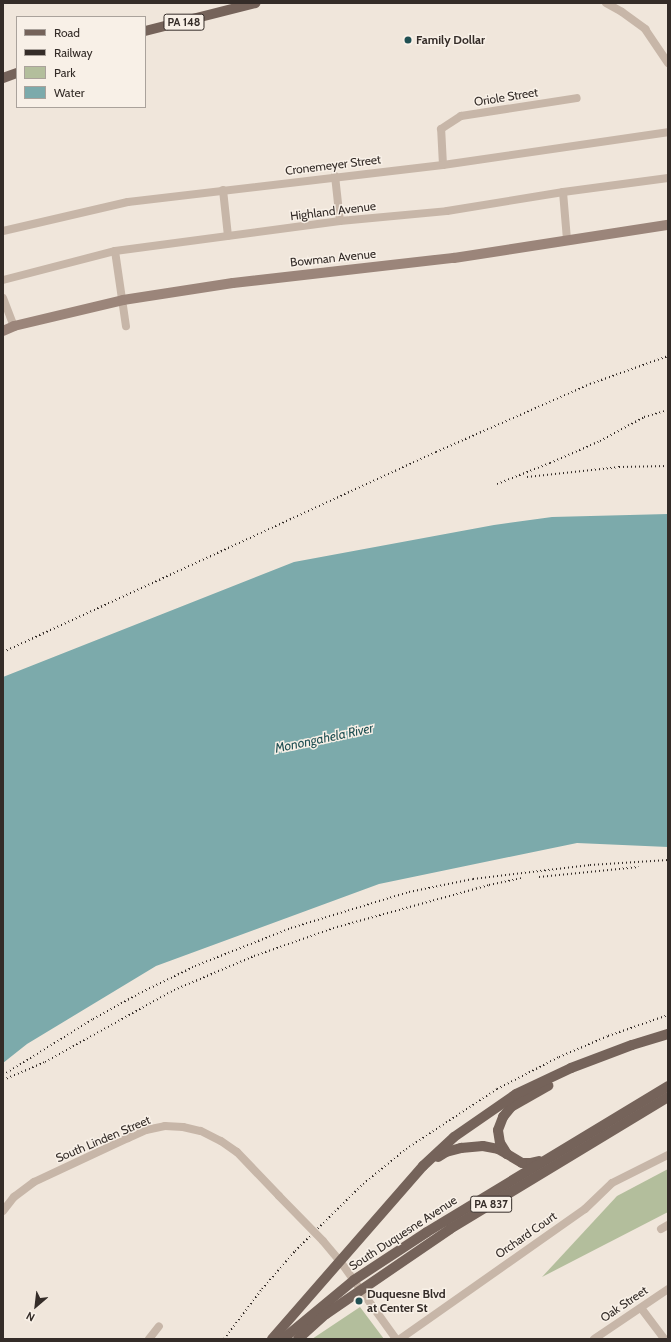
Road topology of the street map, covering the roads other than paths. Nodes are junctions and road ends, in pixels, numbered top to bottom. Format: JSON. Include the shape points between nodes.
{"nodes":[{"id":1,"x":256,"y":3,"type":"edge"},
{"id":2,"x":606,"y":3,"type":"edge"},
{"id":3,"x":221,"y":8,"type":"edge"},
{"id":4,"x":146,"y":31,"type":"edge"},
{"id":5,"x":666,"y":59,"type":"edge"},
{"id":6,"x":16,"y":73,"type":"edge"},
{"id":7,"x":3,"y":78,"type":"edge"},
{"id":8,"x":577,"y":98,"type":"dead end"},
{"id":9,"x":668,"y":132,"type":"edge"},
{"id":10,"x":443,"y":164,"type":"junction"},
{"id":11,"x":335,"y":176,"type":"junction"},
{"id":12,"x":668,"y":178,"type":"edge"},
{"id":13,"x":223,"y":190,"type":"junction"},
{"id":14,"x":563,"y":192,"type":"junction"},
{"id":15,"x":340,"y":221,"type":"junction"},
{"id":16,"x":668,"y":225,"type":"edge"},
{"id":17,"x":3,"y":231,"type":"edge"},
{"id":18,"x":228,"y":236,"type":"junction"},
{"id":19,"x":567,"y":240,"type":"junction"},
{"id":20,"x":116,"y":251,"type":"junction"},
{"id":21,"x":3,"y":280,"type":"edge"},
{"id":22,"x":3,"y":298,"type":"edge"},
{"id":23,"x":123,"y":300,"type":"junction"},
{"id":24,"x":14,"y":326,"type":"junction"},
{"id":25,"x":126,"y":326,"type":"dead end"},
{"id":26,"x":3,"y":331,"type":"edge"},
{"id":27,"x":668,"y":1034,"type":"edge"},
{"id":28,"x":668,"y":1040,"type":"edge"},
{"id":29,"x":668,"y":1086,"type":"edge"},
{"id":30,"x":668,"y":1097,"type":"edge"},
{"id":31,"x":507,"y":1154,"type":"junction"},
{"id":32,"x":668,"y":1155,"type":"edge"},
{"id":33,"x":548,"y":1158,"type":"junction"},
{"id":34,"x":423,"y":1166,"type":"junction"},
{"id":35,"x":3,"y":1211,"type":"edge"},
{"id":36,"x":340,"y":1261,"type":"junction"},
{"id":37,"x":354,"y":1280,"type":"junction"},
{"id":38,"x":668,"y":1289,"type":"edge"},
{"id":39,"x":360,"y":1290,"type":"junction"},
{"id":40,"x":641,"y":1308,"type":"junction"},
{"id":41,"x":159,"y":1326,"type":"dead end"},
{"id":42,"x":149,"y":1339,"type":"edge"},
{"id":43,"x":272,"y":1339,"type":"edge"},
{"id":44,"x":283,"y":1339,"type":"edge"},
{"id":45,"x":298,"y":1339,"type":"edge"},
{"id":46,"x":396,"y":1339,"type":"edge"},
{"id":47,"x":400,"y":1339,"type":"edge"},
{"id":48,"x":594,"y":1339,"type":"edge"},
{"id":49,"x":664,"y":1339,"type":"edge"}],
"edges":[{"from":1,"to":3,"type":"main road","number":"PA 148"},
{"from":2,"to":5,"type":"street","via":[[645,29]]},
{"from":3,"to":4,"type":"main road","number":"PA 148"},
{"from":6,"to":7,"type":"main road"},
{"from":8,"to":10,"type":"street","name":"Oriole Street","via":[[461,116],[441,128]]},
{"from":9,"to":10,"type":"street","name":"Cronemeyer Street"},
{"from":10,"to":11,"type":"street","name":"Cronemeyer Street"},
{"from":11,"to":13,"type":"street","name":"Cronemeyer Street"},
{"from":11,"to":15,"type":"street"},
{"from":12,"to":14,"type":"street","name":"Highland Avenue"},
{"from":13,"to":17,"type":"street","name":"Cronemeyer Street","via":[[128,202]]},
{"from":13,"to":18,"type":"street"},
{"from":14,"to":15,"type":"street","name":"Highland Avenue","via":[[448,211]]},
{"from":14,"to":19,"type":"street"},
{"from":15,"to":18,"type":"street","name":"Highland Avenue"},
{"from":16,"to":19,"type":"main road","name":"Bowman Avenue"},
{"from":18,"to":20,"type":"street","name":"Highland Avenue"},
{"from":19,"to":23,"type":"main road","name":"Bowman Avenue","via":[[454,258],[234,283]]},
{"from":20,"to":21,"type":"street","name":"Highland Avenue"},
{"from":20,"to":23,"type":"street"},
{"from":22,"to":24,"type":"street"},
{"from":23,"to":24,"type":"main road","name":"Bowman Avenue"},
{"from":23,"to":25,"type":"street"},
{"from":24,"to":26,"type":"main road","name":"Bowman Avenue"},
{"from":27,"to":34,"type":"main road","via":[[571,1068],[516,1094],[454,1137]]},
{"from":28,"to":31,"type":"main road","via":[[570,1076],[511,1107],[503,1117],[498,1130],[500,1143]]},
{"from":29,"to":33,"type":"main road","name":"South Duquesne Avenue"},
{"from":30,"to":39,"type":"main road","name":"South Duquesne Avenue","number":"PA 837","via":[[450,1229]]},
{"from":31,"to":33,"type":"main road","via":[[522,1163]]},
{"from":31,"to":34,"type":"main road","via":[[483,1146],[461,1148],[446,1152]]},
{"from":32,"to":47,"type":"street","name":"Orchard Court","via":[[612,1183],[585,1209]]},
{"from":33,"to":37,"type":"main road","name":"South Duquesne Avenue"},
{"from":34,"to":36,"type":"main road"},
{"from":35,"to":36,"type":"street","name":"South Linden Street","bridge":true,"via":[[14,1197],[34,1182],[134,1136],[165,1126],[183,1126],[201,1131],[237,1152]]},
{"from":36,"to":37,"type":"street","name":"South Linden Street"},
{"from":36,"to":43,"type":"main road"},
{"from":37,"to":39,"type":"street","name":"South Linden Street"},
{"from":37,"to":44,"type":"main road","name":"South Duquesne Avenue"},
{"from":38,"to":40,"type":"street","name":"Oak Street"},
{"from":39,"to":45,"type":"main road","name":"South Duquesne Avenue","number":"PA 837","via":[[326,1314]]},
{"from":39,"to":46,"type":"street","name":"South Linden Street"},
{"from":40,"to":48,"type":"street","name":"Oak Street"},
{"from":40,"to":49,"type":"street"},
{"from":41,"to":42,"type":"street"}]}
